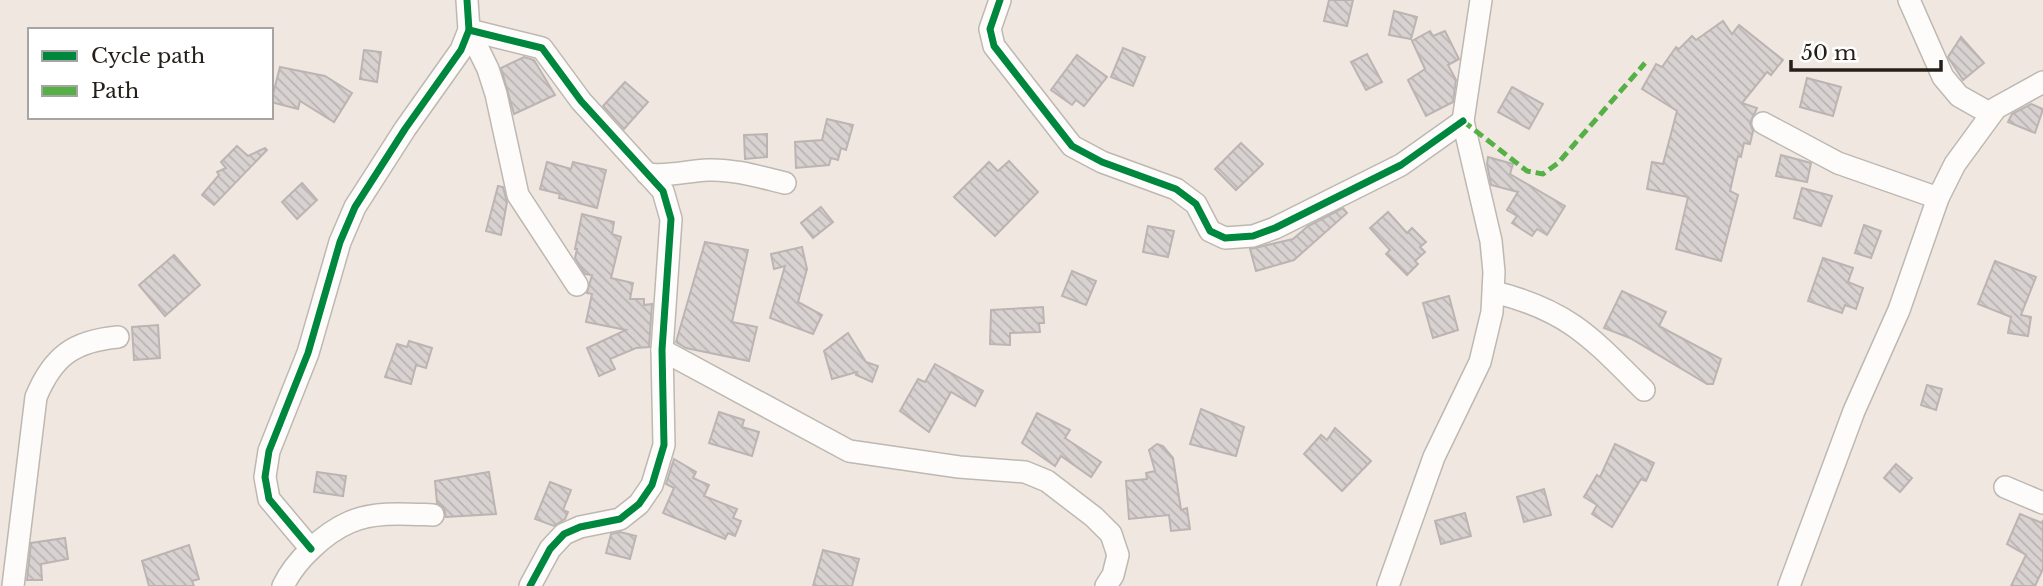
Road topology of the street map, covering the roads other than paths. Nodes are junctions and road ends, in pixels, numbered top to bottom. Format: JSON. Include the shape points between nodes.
{"nodes":[{"id":1,"x":467,"y":0,"type":"edge"},
{"id":2,"x":1000,"y":0,"type":"edge"},
{"id":3,"x":1481,"y":0,"type":"edge"},
{"id":4,"x":1909,"y":0,"type":"edge"},
{"id":5,"x":469,"y":30,"type":"junction"},
{"id":6,"x":2043,"y":82,"type":"edge"},
{"id":7,"x":1991,"y":114,"type":"junction"},
{"id":8,"x":1463,"y":121,"type":"junction"},
{"id":9,"x":1763,"y":123,"type":"dead end"},
{"id":10,"x":647,"y":174,"type":"junction"},
{"id":11,"x":785,"y":183,"type":"dead end"},
{"id":12,"x":1938,"y":198,"type":"junction"},
{"id":13,"x":577,"y":285,"type":"dead end"},
{"id":14,"x":1494,"y":292,"type":"junction"},
{"id":15,"x":118,"y":337,"type":"dead end"},
{"id":16,"x":662,"y":350,"type":"junction"},
{"id":17,"x":1644,"y":390,"type":"dead end"},
{"id":18,"x":2005,"y":487,"type":"dead end"},
{"id":19,"x":2043,"y":503,"type":"edge"},
{"id":20,"x":433,"y":515,"type":"dead end"},
{"id":21,"x":8,"y":538,"type":"edge"},
{"id":22,"x":311,"y":549,"type":"junction"},
{"id":23,"x":13,"y":586,"type":"edge"},
{"id":24,"x":283,"y":586,"type":"edge"},
{"id":25,"x":530,"y":586,"type":"edge"},
{"id":26,"x":1106,"y":586,"type":"edge"},
{"id":27,"x":1388,"y":586,"type":"edge"},
{"id":28,"x":1789,"y":586,"type":"edge"}],
"edges":[{"from":1,"to":5,"type":"street"},
{"from":2,"to":8,"type":"street","via":[[990,29],[994,46],[1062,138],[1102,162],[1187,196],[1217,237],[1244,237],[1275,228],[1401,164]]},
{"from":3,"to":8,"type":"street"},
{"from":4,"to":7,"type":"street","via":[[1943,77],[1959,96]]},
{"from":5,"to":10,"type":"street","via":[[542,48],[581,101]]},
{"from":5,"to":13,"type":"street","via":[[496,94],[518,195]]},
{"from":5,"to":22,"type":"street","via":[[454,63],[355,207],[340,242],[308,353],[269,451],[265,477],[269,499]]},
{"from":6,"to":7,"type":"street","via":[[2008,99]]},
{"from":7,"to":12,"type":"street","via":[[1955,164]]},
{"from":8,"to":14,"type":"street","via":[[1491,241]]},
{"from":9,"to":12,"type":"street","via":[[1838,163]]},
{"from":10,"to":11,"type":"street","via":[[666,177],[686,171],[726,170]]},
{"from":10,"to":16,"type":"street","via":[[663,191],[671,219]]},
{"from":12,"to":28,"type":"street","via":[[1899,310],[1854,411]]},
{"from":14,"to":17,"type":"street","via":[[1564,317],[1585,331]]},
{"from":14,"to":27,"type":"street","via":[[1480,362],[1434,457]]},
{"from":15,"to":21,"type":"street","via":[[94,339],[61,355],[46,372],[36,397]]},
{"from":16,"to":25,"type":"street","via":[[664,445],[652,485],[621,519],[564,534]]},
{"from":16,"to":26,"type":"street","via":[[849,451],[1026,472],[1047,481],[1111,534],[1118,555]]},
{"from":18,"to":19,"type":"street"},
{"from":20,"to":22,"type":"street","via":[[389,514],[350,522]]},
{"from":21,"to":23,"type":"street"},
{"from":22,"to":24,"type":"street"}]}
